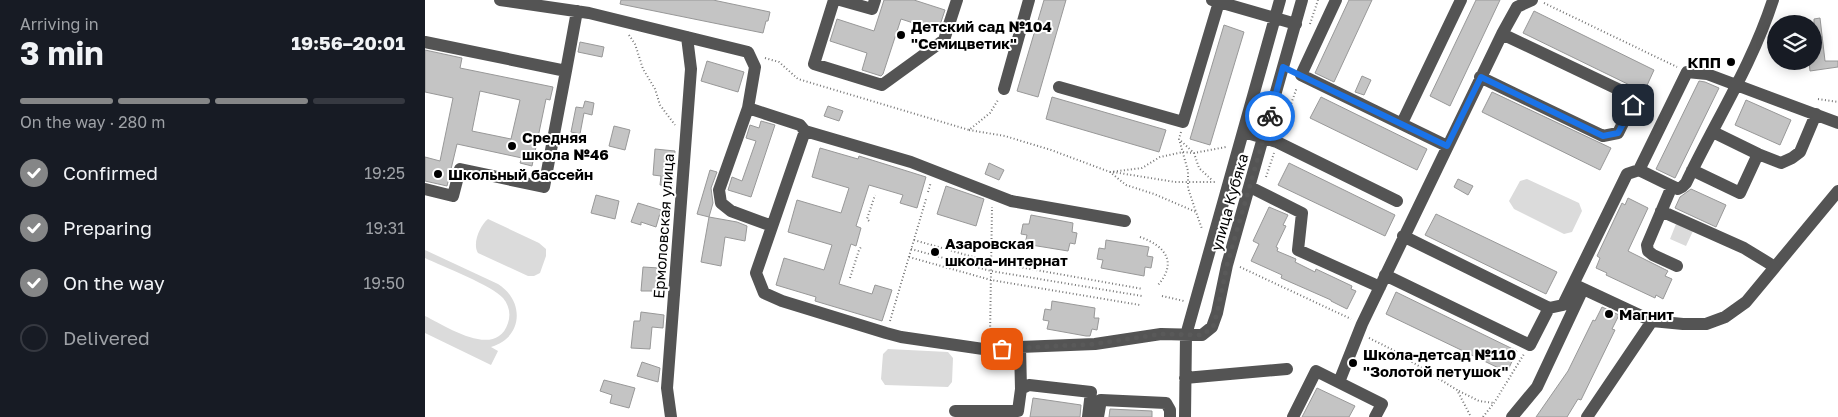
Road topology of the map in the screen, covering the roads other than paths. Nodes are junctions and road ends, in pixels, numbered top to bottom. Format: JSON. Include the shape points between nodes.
{"nodes":[{"id":1,"x":500,"y":0,"type":"edge"},
{"id":2,"x":592,"y":0,"type":"edge"},
{"id":3,"x":834,"y":0,"type":"edge"},
{"id":4,"x":841,"y":0,"type":"edge"},
{"id":5,"x":875,"y":0,"type":"edge"},
{"id":6,"x":957,"y":0,"type":"edge"},
{"id":7,"x":1029,"y":0,"type":"edge"},
{"id":8,"x":1280,"y":0,"type":"edge"},
{"id":9,"x":1302,"y":0,"type":"edge"},
{"id":10,"x":1336,"y":0,"type":"edge"},
{"id":11,"x":1461,"y":0,"type":"edge"},
{"id":12,"x":1532,"y":0,"type":"edge"},
{"id":13,"x":1773,"y":0,"type":"edge"},
{"id":14,"x":1215,"y":1,"type":"edge"},
{"id":15,"x":534,"y":3,"type":"edge"},
{"id":16,"x":583,"y":12,"type":"junction"},
{"id":17,"x":1275,"y":18,"type":"junction"},
{"id":18,"x":1295,"y":24,"type":"junction"},
{"id":19,"x":1502,"y":34,"type":"junction"},
{"id":20,"x":687,"y":37,"type":"junction"},
{"id":21,"x":425,"y":42,"type":"edge"},
{"id":22,"x":1283,"y":67,"type":"junction"},
{"id":23,"x":566,"y":71,"type":"junction"},
{"id":24,"x":1301,"y":75,"type":"junction"},
{"id":25,"x":1481,"y":77,"type":"junction"},
{"id":26,"x":1736,"y":85,"type":"junction"},
{"id":27,"x":1059,"y":87,"type":"dead end"},
{"id":28,"x":1004,"y":89,"type":"dead end"},
{"id":29,"x":748,"y":108,"type":"junction"},
{"id":30,"x":1815,"y":114,"type":"junction"},
{"id":31,"x":1402,"y":123,"type":"junction"},
{"id":32,"x":1838,"y":123,"type":"edge"},
{"id":33,"x":805,"y":131,"type":"junction"},
{"id":34,"x":1244,"y":132,"type":"junction"},
{"id":35,"x":1713,"y":132,"type":"junction"},
{"id":36,"x":1264,"y":138,"type":"junction"},
{"id":37,"x":1447,"y":146,"type":"junction"},
{"id":38,"x":1759,"y":154,"type":"junction"},
{"id":39,"x":1639,"y":170,"type":"junction"},
{"id":40,"x":1692,"y":170,"type":"junction"},
{"id":41,"x":1672,"y":186,"type":"junction"},
{"id":42,"x":425,"y":189,"type":"edge"},
{"id":43,"x":1255,"y":190,"type":"junction"},
{"id":44,"x":1838,"y":191,"type":"edge"},
{"id":45,"x":1397,"y":201,"type":"dead end"},
{"id":46,"x":1661,"y":211,"type":"junction"},
{"id":47,"x":1125,"y":221,"type":"dead end"},
{"id":48,"x":772,"y":226,"type":"junction"},
{"id":49,"x":1403,"y":236,"type":"junction"},
{"id":50,"x":1677,"y":266,"type":"dead end"},
{"id":51,"x":1775,"y":267,"type":"junction"},
{"id":52,"x":1385,"y":275,"type":"junction"},
{"id":53,"x":1380,"y":287,"type":"junction"},
{"id":54,"x":1549,"y":308,"type":"junction"},
{"id":55,"x":1652,"y":321,"type":"junction"},
{"id":56,"x":1186,"y":336,"type":"junction"},
{"id":57,"x":1020,"y":347,"type":"junction"},
{"id":58,"x":1287,"y":369,"type":"dead end"},
{"id":59,"x":1185,"y":378,"type":"junction"},
{"id":60,"x":1339,"y":382,"type":"junction"},
{"id":61,"x":1021,"y":389,"type":"junction"},
{"id":62,"x":955,"y":411,"type":"dead end"},
{"id":63,"x":1018,"y":414,"type":"edge"},
{"id":64,"x":671,"y":417,"type":"edge"},
{"id":65,"x":1089,"y":417,"type":"edge"},
{"id":66,"x":1098,"y":417,"type":"edge"},
{"id":67,"x":1170,"y":417,"type":"edge"},
{"id":68,"x":1185,"y":417,"type":"edge"},
{"id":69,"x":1293,"y":417,"type":"edge"},
{"id":70,"x":1375,"y":417,"type":"edge"},
{"id":71,"x":1512,"y":417,"type":"edge"},
{"id":72,"x":1587,"y":417,"type":"edge"}],
"edges":[{"from":1,"to":15,"type":"street"},
{"from":2,"to":16,"type":"street"},
{"from":3,"to":6,"type":"street","via":[[814,64],[882,85],[944,40]]},
{"from":4,"to":5,"type":"street","via":[[872,10]]},
{"from":7,"to":28,"type":"street"},
{"from":8,"to":17,"type":"street","name":"улица Кубяка"},
{"from":9,"to":18,"type":"street","name":"улица Кубяка"},
{"from":10,"to":24,"type":"street"},
{"from":11,"to":31,"type":"street"},
{"from":12,"to":19,"type":"street","via":[[1517,7]]},
{"from":13,"to":26,"type":"street","via":[[1764,30]]},
{"from":14,"to":17,"type":"street"},
{"from":14,"to":27,"type":"street","via":[[1183,122]]},
{"from":15,"to":16,"type":"street"},
{"from":16,"to":20,"type":"street"},
{"from":16,"to":23,"type":"street"},
{"from":17,"to":18,"type":"street"},
{"from":17,"to":34,"type":"street","name":"улица Кубяка"},
{"from":18,"to":22,"type":"street","name":"улица Кубяка"},
{"from":19,"to":25,"type":"street"},
{"from":19,"to":25,"type":"street","via":[[1626,94],[1633,105],[1618,133],[1603,136]]},
{"from":20,"to":29,"type":"street","via":[[748,52],[755,67]]},
{"from":20,"to":64,"type":"street","name":"Ермоловская улица","via":[[691,69],[667,388]]},
{"from":21,"to":23,"type":"street"},
{"from":22,"to":24,"type":"street"},
{"from":22,"to":36,"type":"street","name":"улица Кубяка"},
{"from":23,"to":42,"type":"street","via":[[544,186],[459,170],[453,196]]},
{"from":24,"to":31,"type":"street"},
{"from":25,"to":37,"type":"street"},
{"from":26,"to":30,"type":"street"},
{"from":26,"to":35,"type":"street"},
{"from":26,"to":39,"type":"street","via":[[1707,74],[1687,72]]},
{"from":29,"to":33,"type":"street","via":[[800,125]]},
{"from":29,"to":48,"type":"street","via":[[719,190],[721,203],[731,211]]},
{"from":30,"to":32,"type":"street"},
{"from":30,"to":38,"type":"street","via":[[1800,152],[1792,158],[1781,163]]},
{"from":31,"to":37,"type":"street"},
{"from":33,"to":47,"type":"street","via":[[911,162],[1011,201]]},
{"from":33,"to":48,"type":"street"},
{"from":34,"to":36,"type":"street"},
{"from":34,"to":56,"type":"street","name":"улица Кубяка"},
{"from":35,"to":38,"type":"street"},
{"from":35,"to":40,"type":"street"},
{"from":36,"to":43,"type":"street","name":"улица Кубяка"},
{"from":36,"to":45,"type":"street"},
{"from":37,"to":49,"type":"street"},
{"from":38,"to":40,"type":"street","via":[[1740,193]]},
{"from":39,"to":41,"type":"street"},
{"from":39,"to":54,"type":"street","via":[[1627,174],[1563,305]]},
{"from":40,"to":41,"type":"street","via":[[1682,187]]},
{"from":41,"to":46,"type":"street"},
{"from":43,"to":53,"type":"street","via":[[1302,213],[1298,250]]},
{"from":43,"to":56,"type":"street","name":"улица Кубяка","via":[[1227,265],[1213,327],[1202,335]]},
{"from":44,"to":51,"type":"street"},
{"from":46,"to":50,"type":"street","via":[[1647,245],[1648,251]]},
{"from":46,"to":51,"type":"street","via":[[1743,248]]},
{"from":48,"to":57,"type":"street","via":[[756,273],[764,292],[782,301],[901,337],[989,350]]},
{"from":49,"to":52,"type":"street"},
{"from":49,"to":54,"type":"street"},
{"from":51,"to":55,"type":"street","via":[[1746,302],[1725,317],[1706,324]]},
{"from":52,"to":53,"type":"street"},
{"from":52,"to":54,"type":"street","via":[[1530,345]]},
{"from":53,"to":60,"type":"street"},
{"from":55,"to":71,"type":"street","via":[[1580,287],[1537,387]]},
{"from":55,"to":72,"type":"street"},
{"from":56,"to":57,"type":"street","via":[[1161,334],[1095,344]]},
{"from":56,"to":59,"type":"street","name":"улица Кубяка"},
{"from":57,"to":61,"type":"street"},
{"from":58,"to":59,"type":"street"},
{"from":59,"to":68,"type":"street","name":"улица Кубяка"},
{"from":60,"to":69,"type":"street","via":[[1316,371]]},
{"from":60,"to":70,"type":"street","via":[[1382,404]]},
{"from":61,"to":63,"type":"street"},
{"from":61,"to":65,"type":"street","via":[[1029,385],[1091,392]]},
{"from":62,"to":63,"type":"street"},
{"from":66,"to":67,"type":"street","via":[[1101,400],[1166,403]]}]}
